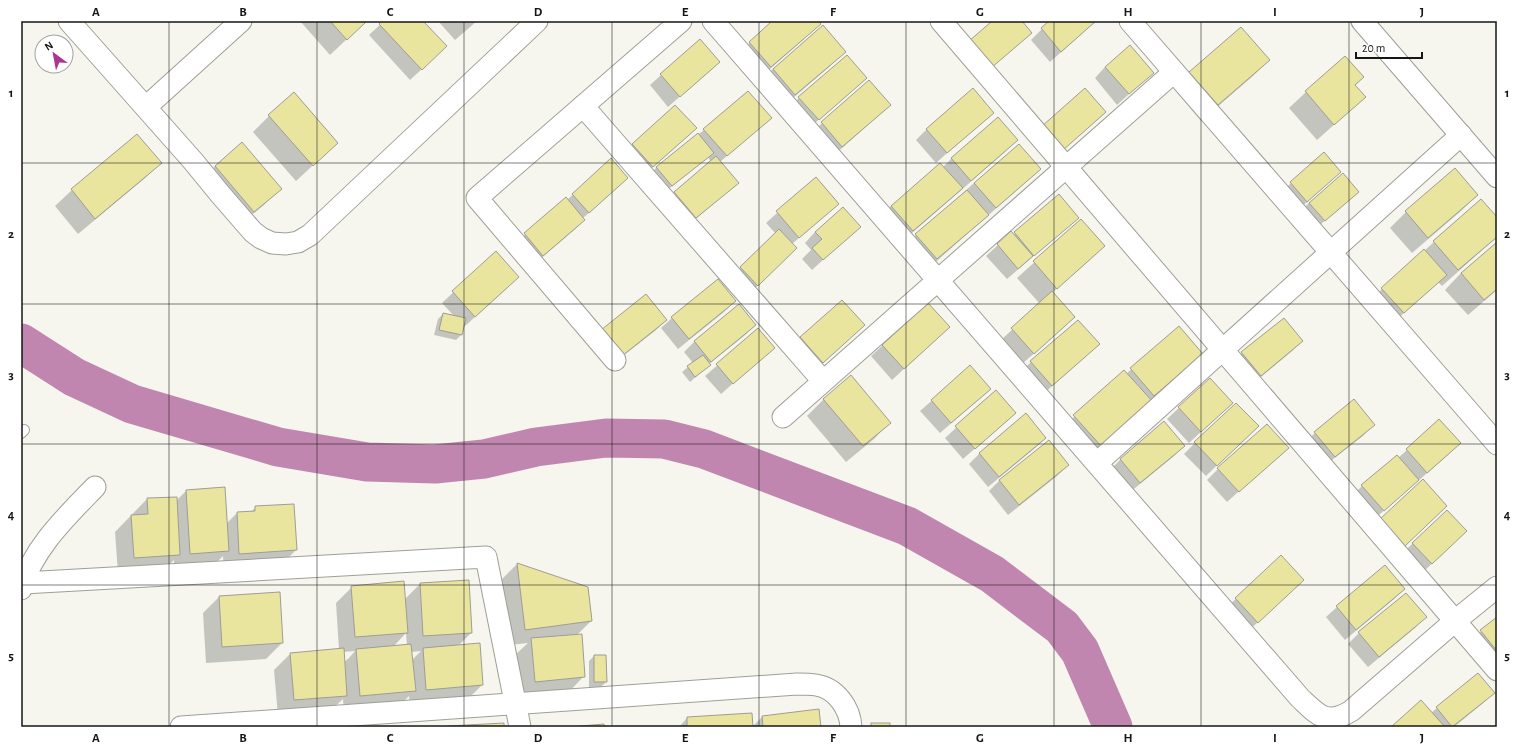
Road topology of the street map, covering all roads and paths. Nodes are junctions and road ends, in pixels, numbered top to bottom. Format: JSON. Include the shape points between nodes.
{"nodes":[{"id":1,"x":69,"y":21,"type":"edge"},
{"id":2,"x":241,"y":21,"type":"edge"},
{"id":3,"x":537,"y":21,"type":"edge"},
{"id":4,"x":681,"y":21,"type":"edge"},
{"id":5,"x":713,"y":21,"type":"edge"},
{"id":6,"x":941,"y":21,"type":"edge"},
{"id":7,"x":1130,"y":21,"type":"edge"},
{"id":8,"x":1362,"y":21,"type":"edge"},
{"id":9,"x":1174,"y":72,"type":"junction"},
{"id":10,"x":584,"y":106,"type":"junction"},
{"id":11,"x":146,"y":107,"type":"junction"},
{"id":12,"x":1461,"y":135,"type":"junction"},
{"id":13,"x":1066,"y":167,"type":"junction"},
{"id":14,"x":1497,"y":177,"type":"edge"},
{"id":15,"x":1331,"y":252,"type":"junction"},
{"id":16,"x":938,"y":280,"type":"junction"},
{"id":17,"x":1222,"y":350,"type":"junction"},
{"id":18,"x":615,"y":360,"type":"dead end"},
{"id":19,"x":823,"y":381,"type":"junction"},
{"id":20,"x":783,"y":417,"type":"dead end"},
{"id":21,"x":1497,"y":444,"type":"edge"},
{"id":22,"x":1096,"y":463,"type":"junction"},
{"id":23,"x":95,"y":487,"type":"dead end"},
{"id":24,"x":23,"y":577,"type":"edge"},
{"id":25,"x":1497,"y":587,"type":"edge"},
{"id":26,"x":1455,"y":621,"type":"junction"},
{"id":27,"x":1497,"y":670,"type":"edge"},
{"id":28,"x":515,"y":704,"type":"junction"},
{"id":29,"x":181,"y":727,"type":"edge"},
{"id":30,"x":520,"y":727,"type":"edge"},
{"id":31,"x":851,"y":727,"type":"edge"}],
"edges":[{"from":1,"to":11,"type":"street"},
{"from":2,"to":11,"type":"street"},
{"from":3,"to":11,"type":"street","via":[[310,235],[298,242],[272,243],[253,232]]},
{"from":4,"to":10,"type":"street"},
{"from":5,"to":16,"type":"street"},
{"from":6,"to":13,"type":"street"},
{"from":7,"to":9,"type":"street"},
{"from":8,"to":12,"type":"street"},
{"from":9,"to":13,"type":"street"},
{"from":9,"to":15,"type":"street"},
{"from":10,"to":18,"type":"street","via":[[477,198]]},
{"from":10,"to":19,"type":"street"},
{"from":12,"to":14,"type":"street"},
{"from":12,"to":15,"type":"street"},
{"from":13,"to":16,"type":"street"},
{"from":13,"to":17,"type":"street"},
{"from":15,"to":17,"type":"street"},
{"from":15,"to":21,"type":"street"},
{"from":16,"to":19,"type":"street"},
{"from":16,"to":22,"type":"street"},
{"from":17,"to":22,"type":"street"},
{"from":17,"to":26,"type":"street"},
{"from":19,"to":20,"type":"street"},
{"from":22,"to":26,"type":"street","via":[[1317,715],[1334,718],[1351,711]]},
{"from":23,"to":24,"type":"street","via":[[41,548]]},
{"from":24,"to":28,"type":"street","via":[[486,557]]},
{"from":25,"to":26,"type":"street"},
{"from":26,"to":27,"type":"street"},
{"from":28,"to":29,"type":"street"},
{"from":28,"to":30,"type":"street"},
{"from":28,"to":31,"type":"street","via":[[797,684],[817,685],[841,699],[848,710]]}]}
